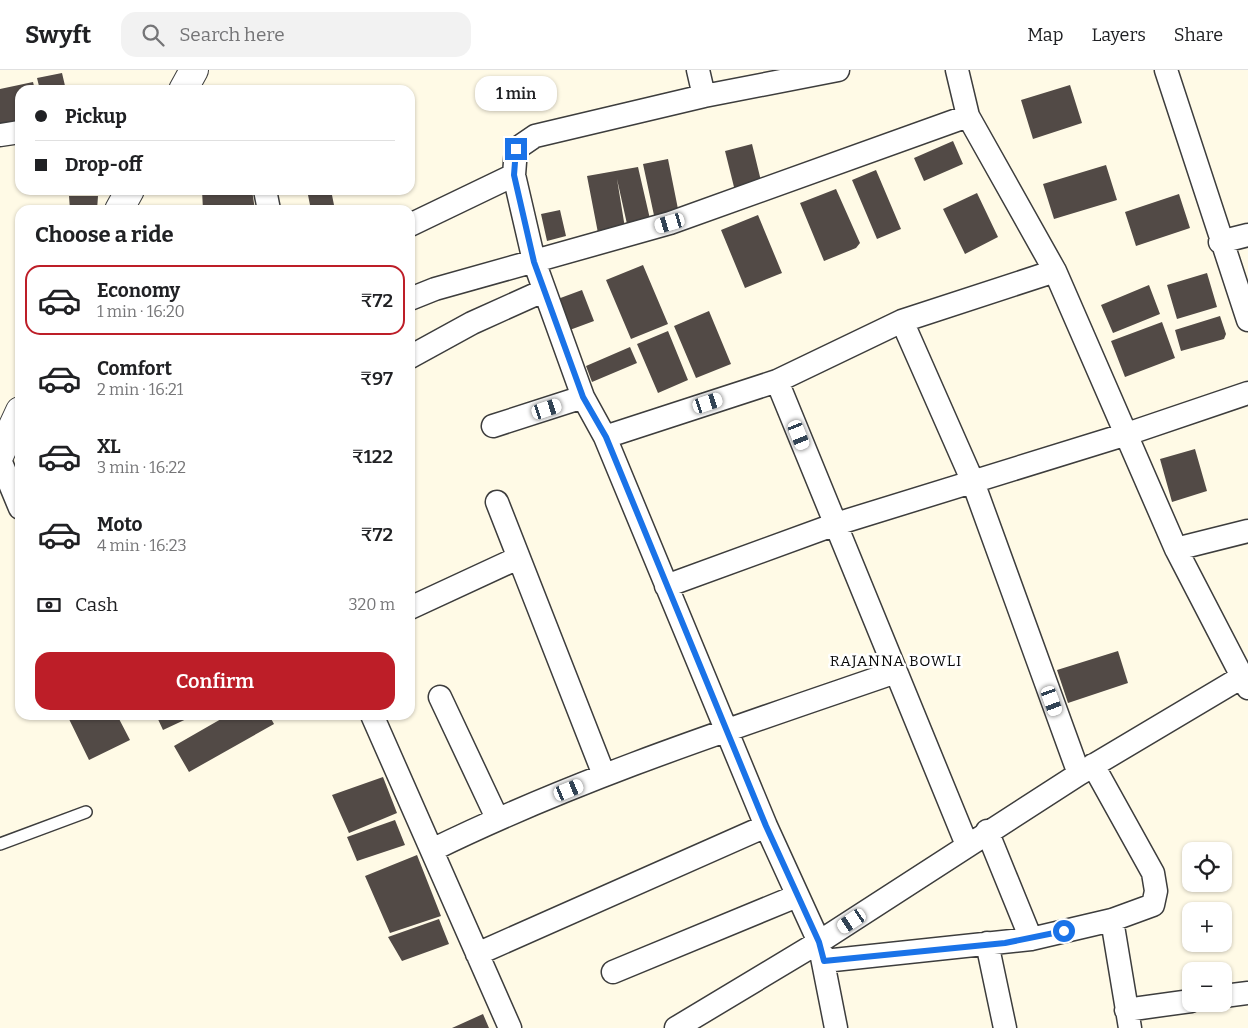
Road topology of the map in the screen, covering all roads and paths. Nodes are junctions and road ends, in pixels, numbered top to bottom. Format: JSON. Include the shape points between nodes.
{"nodes":[{"id":1,"x":194,"y":70,"type":"edge"},
{"id":2,"x":698,"y":70,"type":"edge"},
{"id":3,"x":957,"y":70,"type":"edge"},
{"id":4,"x":1166,"y":70,"type":"edge"},
{"id":5,"x":832,"y":71,"type":"edge"},
{"id":6,"x":186,"y":85,"type":"edge"},
{"id":7,"x":704,"y":96,"type":"junction"},
{"id":8,"x":968,"y":116,"type":"junction"},
{"id":9,"x":15,"y":133,"type":"edge"},
{"id":10,"x":0,"y":135,"type":"edge"},
{"id":11,"x":514,"y":175,"type":"junction"},
{"id":12,"x":415,"y":223,"type":"edge"},
{"id":13,"x":1248,"y":235,"type":"edge"},
{"id":14,"x":1220,"y":242,"type":"junction"},
{"id":15,"x":534,"y":262,"type":"junction"},
{"id":16,"x":1055,"y":271,"type":"junction"},
{"id":17,"x":543,"y":291,"type":"junction"},
{"id":18,"x":415,"y":297,"type":"edge"},
{"id":19,"x":1248,"y":320,"type":"edge"},
{"id":20,"x":902,"y":321,"type":"junction"},
{"id":21,"x":415,"y":354,"type":"edge"},
{"id":22,"x":777,"y":381,"type":"junction"},
{"id":23,"x":1248,"y":393,"type":"edge"},
{"id":24,"x":583,"y":397,"type":"junction"},
{"id":25,"x":15,"y":425,"type":"edge"},
{"id":26,"x":492,"y":426,"type":"dead end"},
{"id":27,"x":1127,"y":434,"type":"junction"},
{"id":28,"x":606,"y":437,"type":"junction"},
{"id":29,"x":5,"y":453,"type":"edge"},
{"id":30,"x":973,"y":482,"type":"junction"},
{"id":31,"x":15,"y":490,"type":"edge"},
{"id":32,"x":497,"y":502,"type":"dead end"},
{"id":33,"x":836,"y":524,"type":"junction"},
{"id":34,"x":1248,"y":531,"type":"edge"},
{"id":35,"x":1176,"y":549,"type":"junction"},
{"id":36,"x":518,"y":558,"type":"junction"},
{"id":37,"x":666,"y":586,"type":"junction"},
{"id":38,"x":415,"y":606,"type":"edge"},
{"id":39,"x":896,"y":672,"type":"junction"},
{"id":40,"x":1245,"y":683,"type":"edge"},
{"id":41,"x":440,"y":697,"type":"dead end"},
{"id":42,"x":374,"y":720,"type":"edge"},
{"id":43,"x":728,"y":730,"type":"junction"},
{"id":44,"x":1086,"y":769,"type":"junction"},
{"id":45,"x":604,"y":775,"type":"junction"},
{"id":46,"x":86,"y":812,"type":"dead end"},
{"id":47,"x":498,"y":818,"type":"junction"},
{"id":48,"x":766,"y":826,"type":"junction"},
{"id":49,"x":987,"y":832,"type":"junction"},
{"id":50,"x":0,"y":844,"type":"edge"},
{"id":51,"x":967,"y":845,"type":"junction"},
{"id":52,"x":432,"y":850,"type":"junction"},
{"id":53,"x":796,"y":896,"type":"junction"},
{"id":54,"x":1112,"y":920,"type":"junction"},
{"id":55,"x":1031,"y":939,"type":"junction"},
{"id":56,"x":987,"y":943,"type":"junction"},
{"id":57,"x":822,"y":952,"type":"junction"},
{"id":58,"x":477,"y":954,"type":"junction"},
{"id":59,"x":613,"y":972,"type":"dead end"},
{"id":60,"x":1248,"y":993,"type":"edge"},
{"id":61,"x":1232,"y":995,"type":"edge"},
{"id":62,"x":1182,"y":1004,"type":"edge"},
{"id":63,"x":1128,"y":1019,"type":"edge"},
{"id":64,"x":510,"y":1028,"type":"edge"},
{"id":65,"x":676,"y":1028,"type":"edge"},
{"id":66,"x":836,"y":1028,"type":"edge"},
{"id":67,"x":1005,"y":1028,"type":"edge"}],
"edges":[{"from":1,"to":6,"type":"street"},
{"from":2,"to":7,"type":"street"},
{"from":3,"to":8,"type":"street"},
{"from":4,"to":14,"type":"street"},
{"from":5,"to":7,"type":"street"},
{"from":7,"to":11,"type":"street","via":[[535,136],[516,149]]},
{"from":8,"to":15,"type":"street","via":[[670,223]]},
{"from":8,"to":16,"type":"street"},
{"from":9,"to":10,"type":"street"},
{"from":11,"to":12,"type":"street"},
{"from":11,"to":15,"type":"street"},
{"from":13,"to":14,"type":"street"},
{"from":14,"to":19,"type":"street"},
{"from":15,"to":17,"type":"street"},
{"from":15,"to":18,"type":"street"},
{"from":16,"to":20,"type":"street"},
{"from":16,"to":27,"type":"street"},
{"from":17,"to":21,"type":"street","via":[[472,323]]},
{"from":17,"to":24,"type":"street"},
{"from":20,"to":22,"type":"street"},
{"from":20,"to":30,"type":"street"},
{"from":22,"to":28,"type":"street"},
{"from":22,"to":33,"type":"street"},
{"from":23,"to":27,"type":"street"},
{"from":24,"to":26,"type":"street"},
{"from":24,"to":28,"type":"street"},
{"from":25,"to":29,"type":"street"},
{"from":27,"to":30,"type":"street"},
{"from":27,"to":35,"type":"street"},
{"from":28,"to":37,"type":"street"},
{"from":29,"to":31,"type":"street"},
{"from":30,"to":33,"type":"street"},
{"from":30,"to":44,"type":"street"},
{"from":32,"to":36,"type":"street"},
{"from":33,"to":37,"type":"street"},
{"from":33,"to":39,"type":"street"},
{"from":34,"to":35,"type":"street"},
{"from":35,"to":40,"type":"street"},
{"from":36,"to":38,"type":"street"},
{"from":36,"to":45,"type":"street"},
{"from":37,"to":43,"type":"street"},
{"from":39,"to":43,"type":"street"},
{"from":39,"to":51,"type":"street"},
{"from":40,"to":44,"type":"street"},
{"from":41,"to":47,"type":"street"},
{"from":42,"to":52,"type":"street"},
{"from":43,"to":45,"type":"street"},
{"from":43,"to":48,"type":"street"},
{"from":44,"to":49,"type":"street"},
{"from":44,"to":54,"type":"street","via":[[1153,873],[1156,890],[1153,905]]},
{"from":45,"to":47,"type":"street"},
{"from":46,"to":50,"type":"lane"},
{"from":47,"to":52,"type":"street"},
{"from":48,"to":53,"type":"street"},
{"from":48,"to":58,"type":"street"},
{"from":49,"to":51,"type":"street"},
{"from":49,"to":55,"type":"street"},
{"from":51,"to":57,"type":"street"},
{"from":52,"to":58,"type":"street"},
{"from":53,"to":57,"type":"street"},
{"from":53,"to":59,"type":"street"},
{"from":54,"to":55,"type":"street"},
{"from":54,"to":63,"type":"street"},
{"from":55,"to":56,"type":"street"},
{"from":56,"to":57,"type":"street"},
{"from":56,"to":67,"type":"street"},
{"from":57,"to":65,"type":"street"},
{"from":57,"to":66,"type":"street"},
{"from":58,"to":64,"type":"street"},
{"from":60,"to":61,"type":"street"},
{"from":62,"to":63,"type":"street"}]}
